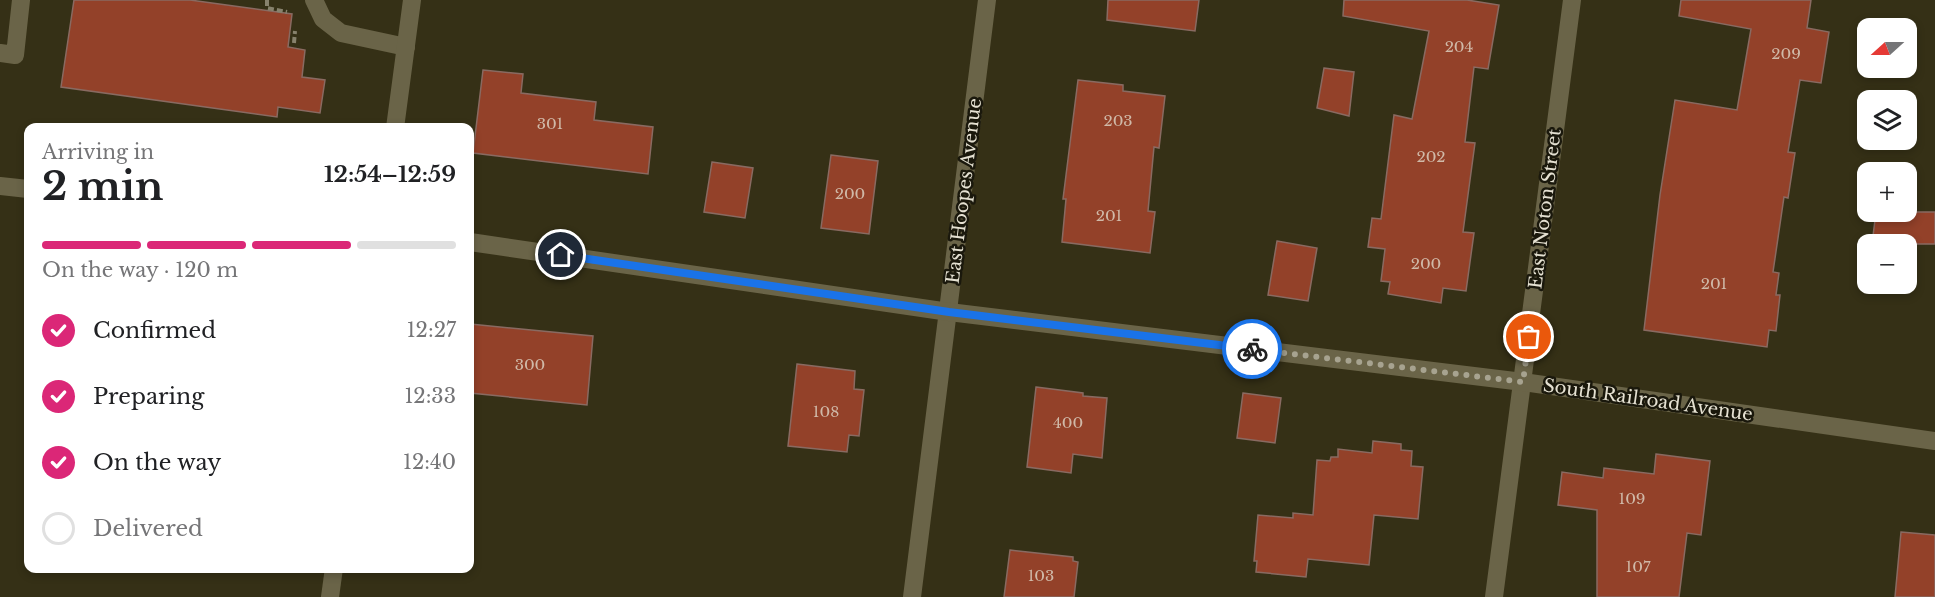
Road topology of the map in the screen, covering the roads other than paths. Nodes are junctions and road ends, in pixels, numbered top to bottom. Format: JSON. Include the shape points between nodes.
{"nodes":[{"id":1,"x":21,"y":0,"type":"edge"},
{"id":2,"x":314,"y":0,"type":"edge"},
{"id":3,"x":412,"y":0,"type":"edge"},
{"id":4,"x":987,"y":0,"type":"edge"},
{"id":5,"x":1572,"y":0,"type":"edge"},
{"id":6,"x":406,"y":47,"type":"junction"},
{"id":7,"x":0,"y":53,"type":"edge"},
{"id":8,"x":396,"y":123,"type":"edge"},
{"id":9,"x":0,"y":186,"type":"edge"},
{"id":10,"x":24,"y":189,"type":"edge"},
{"id":11,"x":474,"y":243,"type":"edge"},
{"id":12,"x":949,"y":312,"type":"junction"},
{"id":13,"x":1523,"y":382,"type":"junction"},
{"id":14,"x":1935,"y":441,"type":"edge"},
{"id":15,"x":333,"y":573,"type":"edge"},
{"id":16,"x":330,"y":597,"type":"edge"},
{"id":17,"x":912,"y":597,"type":"edge"},
{"id":18,"x":1494,"y":597,"type":"edge"}],
"edges":[{"from":1,"to":7,"type":"street","via":[[15,55]]},
{"from":2,"to":6,"type":"street","via":[[323,19],[341,33]]},
{"from":3,"to":6,"type":"street"},
{"from":4,"to":12,"type":"street","name":"East Hoopes Avenue"},
{"from":5,"to":13,"type":"street","name":"East Noton Street"},
{"from":6,"to":8,"type":"street"},
{"from":9,"to":10,"type":"street"},
{"from":11,"to":12,"type":"street","name":"South Railroad Avenue"},
{"from":12,"to":13,"type":"street","name":"South Railroad Avenue"},
{"from":12,"to":17,"type":"street","name":"East Hoopes Avenue"},
{"from":13,"to":14,"type":"street","name":"South Railroad Avenue"},
{"from":13,"to":18,"type":"street","name":"East Noton Street"},
{"from":15,"to":16,"type":"street"}]}
